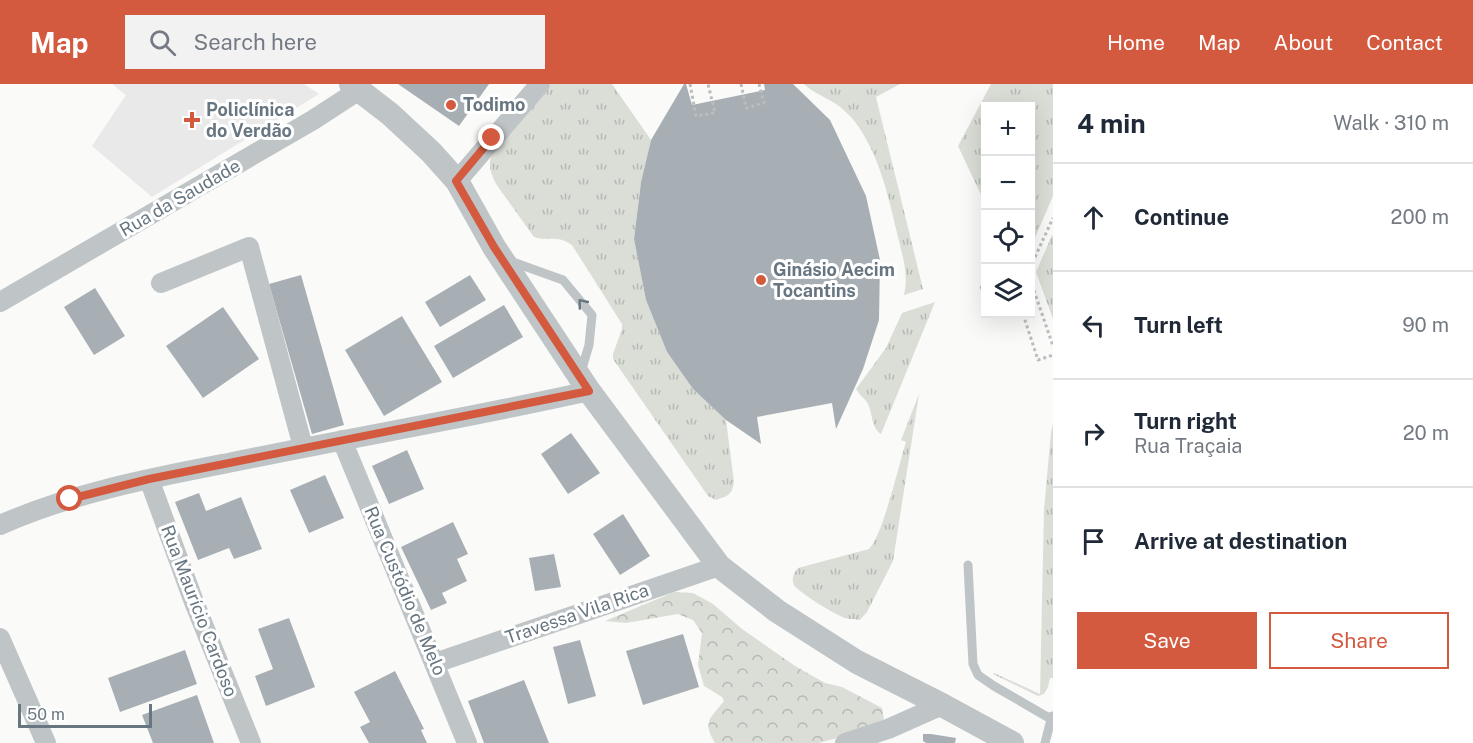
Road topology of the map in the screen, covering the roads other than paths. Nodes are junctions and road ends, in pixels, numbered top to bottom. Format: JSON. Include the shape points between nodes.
{"nodes":[{"id":1,"x":540,"y":84,"type":"edge"},
{"id":2,"x":355,"y":87,"type":"edge"},
{"id":3,"x":456,"y":181,"type":"junction"},
{"id":4,"x":502,"y":258,"type":"junction"},
{"id":5,"x":161,"y":283,"type":"dead end"},
{"id":6,"x":0,"y":302,"type":"edge"},
{"id":7,"x":585,"y":384,"type":"junction"},
{"id":8,"x":342,"y":440,"type":"junction"},
{"id":9,"x":303,"y":447,"type":"junction"},
{"id":10,"x":149,"y":479,"type":"junction"},
{"id":11,"x":0,"y":525,"type":"edge"},
{"id":12,"x":969,"y":565,"type":"dead end"},
{"id":13,"x":718,"y":566,"type":"junction"},
{"id":14,"x":0,"y":638,"type":"edge"},
{"id":15,"x":435,"y":663,"type":"junction"},
{"id":16,"x":942,"y":705,"type":"junction"},
{"id":17,"x":1052,"y":716,"type":"edge"},
{"id":18,"x":46,"y":743,"type":"edge"},
{"id":19,"x":251,"y":743,"type":"edge"},
{"id":20,"x":467,"y":743,"type":"edge"},
{"id":21,"x":845,"y":743,"type":"edge"},
{"id":22,"x":1011,"y":743,"type":"edge"},
{"id":23,"x":1045,"y":743,"type":"edge"}],
"edges":[{"from":1,"to":3,"type":"street"},
{"from":2,"to":3,"type":"street","via":[[390,114]]},
{"from":2,"to":6,"type":"street","name":"Rua da Saudade","via":[[313,120]]},
{"from":3,"to":4,"type":"street"},
{"from":4,"to":7,"type":"street"},
{"from":7,"to":4,"type":"lane","one_way":true,"via":[[592,315],[563,279]]},
{"from":5,"to":9,"type":"street","via":[[249,247]]},
{"from":7,"to":8,"type":"street"},
{"from":7,"to":13,"type":"street"},
{"from":8,"to":9,"type":"street"},
{"from":8,"to":15,"type":"street","name":"Rua Custódio de Melo"},
{"from":9,"to":10,"type":"street"},
{"from":10,"to":11,"type":"street","via":[[70,499]]},
{"from":10,"to":19,"type":"street","name":"Rua Maurício Cardoso"},
{"from":12,"to":17,"type":"lane","via":[[973,664],[978,675]]},
{"from":13,"to":15,"type":"street","name":"Travessa Vila Rica"},
{"from":13,"to":16,"type":"street","via":[[777,611],[857,662]]},
{"from":14,"to":18,"type":"street"},
{"from":15,"to":20,"type":"street","name":"Rua Custódio de Melo"},
{"from":16,"to":21,"type":"street"},
{"from":16,"to":22,"type":"street"},
{"from":17,"to":23,"type":"lane"}]}
